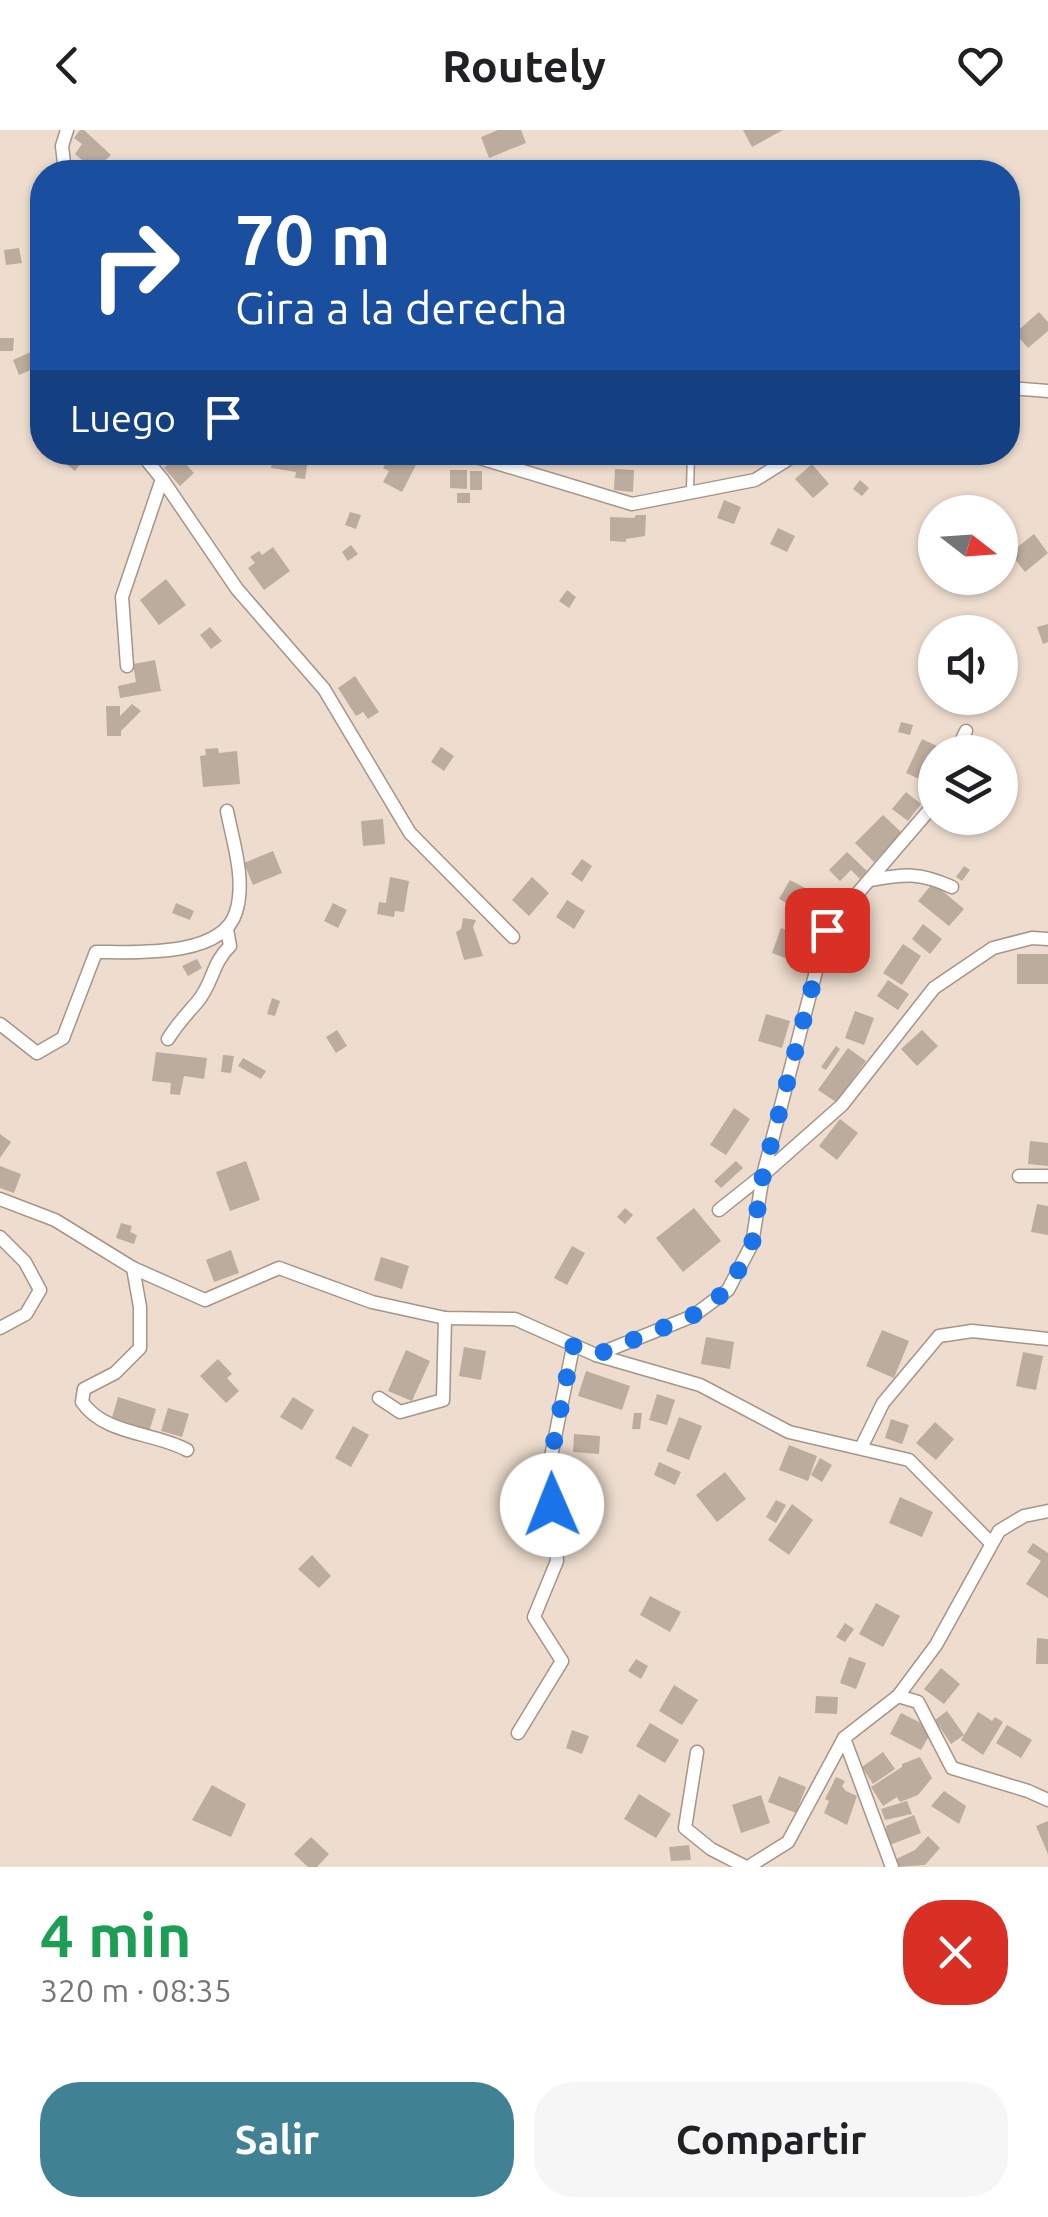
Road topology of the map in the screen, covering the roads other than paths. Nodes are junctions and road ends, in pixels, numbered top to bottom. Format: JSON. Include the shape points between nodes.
{"nodes":[{"id":1,"x":67,"y":130,"type":"edge"},
{"id":2,"x":64,"y":160,"type":"edge"},
{"id":3,"x":1020,"y":389,"type":"edge"},
{"id":4,"x":1048,"y":391,"type":"edge"},
{"id":5,"x":151,"y":465,"type":"edge"},
{"id":6,"x":503,"y":465,"type":"edge"},
{"id":7,"x":691,"y":465,"type":"edge"},
{"id":8,"x":779,"y":465,"type":"edge"},
{"id":9,"x":162,"y":478,"type":"junction"},
{"id":10,"x":690,"y":492,"type":"junction"},
{"id":11,"x":126,"y":666,"type":"dead end"},
{"id":12,"x":966,"y":731,"type":"dead end"},
{"id":13,"x":964,"y":735,"type":"edge"},
{"id":14,"x":227,"y":811,"type":"dead end"},
{"id":15,"x":918,"y":820,"type":"edge"},
{"id":16,"x":870,"y":880,"type":"junction"},
{"id":17,"x":952,"y":888,"type":"dead end"},
{"id":18,"x":227,"y":930,"type":"junction"},
{"id":19,"x":513,"y":937,"type":"dead end"},
{"id":20,"x":1048,"y":939,"type":"edge"},
{"id":21,"x":0,"y":1024,"type":"edge"},
{"id":22,"x":168,"y":1038,"type":"dead end"},
{"id":23,"x":763,"y":1175,"type":"junction"},
{"id":24,"x":1019,"y":1176,"type":"dead end"},
{"id":25,"x":1048,"y":1176,"type":"edge"},
{"id":26,"x":0,"y":1200,"type":"edge"},
{"id":27,"x":719,"y":1210,"type":"dead end"},
{"id":28,"x":0,"y":1237,"type":"edge"},
{"id":29,"x":132,"y":1268,"type":"junction"},
{"id":30,"x":446,"y":1318,"type":"junction"},
{"id":31,"x":0,"y":1328,"type":"edge"},
{"id":32,"x":1048,"y":1339,"type":"edge"},
{"id":33,"x":573,"y":1346,"type":"junction"},
{"id":34,"x":596,"y":1355,"type":"junction"},
{"id":35,"x":379,"y":1398,"type":"dead end"},
{"id":36,"x":861,"y":1448,"type":"junction"},
{"id":37,"x":187,"y":1450,"type":"dead end"},
{"id":38,"x":1044,"y":1512,"type":"edge"},
{"id":39,"x":1048,"y":1525,"type":"edge"},
{"id":40,"x":990,"y":1542,"type":"junction"},
{"id":41,"x":898,"y":1696,"type":"junction"},
{"id":42,"x":518,"y":1734,"type":"dead end"},
{"id":43,"x":844,"y":1738,"type":"junction"},
{"id":44,"x":697,"y":1752,"type":"dead end"},
{"id":45,"x":1048,"y":1800,"type":"edge"},
{"id":46,"x":747,"y":1867,"type":"edge"},
{"id":47,"x":892,"y":1867,"type":"edge"}],
"edges":[{"from":1,"to":2,"type":"street"},
{"from":3,"to":4,"type":"street"},
{"from":5,"to":9,"type":"street"},
{"from":6,"to":10,"type":"street","via":[[632,504]]},
{"from":7,"to":10,"type":"lane"},
{"from":8,"to":10,"type":"street","via":[[755,480]]},
{"from":9,"to":11,"type":"street","via":[[122,597],[132,650]]},
{"from":9,"to":19,"type":"street","via":[[237,589],[324,689],[410,833]]},
{"from":12,"to":13,"type":"street"},
{"from":14,"to":18,"type":"street","via":[[239,887]]},
{"from":15,"to":16,"type":"street"},
{"from":16,"to":17,"type":"street","via":[[910,873]]},
{"from":16,"to":23,"type":"street","via":[[827,930]]},
{"from":18,"to":21,"type":"street","via":[[178,952],[96,952],[63,1038],[37,1053]]},
{"from":18,"to":22,"type":"street","via":[[230,946],[218,957],[200,1000]]},
{"from":20,"to":23,"type":"street","via":[[993,948],[934,988],[842,1105]]},
{"from":23,"to":27,"type":"street"},
{"from":23,"to":34,"type":"street","via":[[752,1244],[728,1290],[692,1316]]},
{"from":24,"to":25,"type":"street"},
{"from":26,"to":29,"type":"street","via":[[55,1220]]},
{"from":28,"to":31,"type":"street","via":[[40,1290],[26,1314]]},
{"from":29,"to":30,"type":"street","via":[[205,1300],[279,1268],[372,1302]]},
{"from":29,"to":37,"type":"street","via":[[140,1348],[116,1373],[84,1389],[82,1402],[94,1419]]},
{"from":30,"to":33,"type":"street","via":[[514,1319]]},
{"from":30,"to":35,"type":"street","via":[[443,1400],[400,1412]]},
{"from":32,"to":36,"type":"street","via":[[972,1331],[939,1336],[883,1403]]},
{"from":33,"to":34,"type":"street"},
{"from":33,"to":42,"type":"street","via":[[549,1467],[556,1560],[534,1617],[562,1661]]},
{"from":34,"to":36,"type":"street","via":[[700,1385],[790,1432]]},
{"from":36,"to":40,"type":"street","via":[[908,1460]]},
{"from":38,"to":39,"type":"street"},
{"from":38,"to":40,"type":"street","via":[[1010,1522]]},
{"from":40,"to":41,"type":"street","via":[[936,1646]]},
{"from":41,"to":43,"type":"street"},
{"from":41,"to":45,"type":"street","via":[[918,1702],[952,1768]]},
{"from":43,"to":46,"type":"street","via":[[788,1842]]},
{"from":43,"to":47,"type":"street"},
{"from":44,"to":46,"type":"street","via":[[685,1828]]}]}
